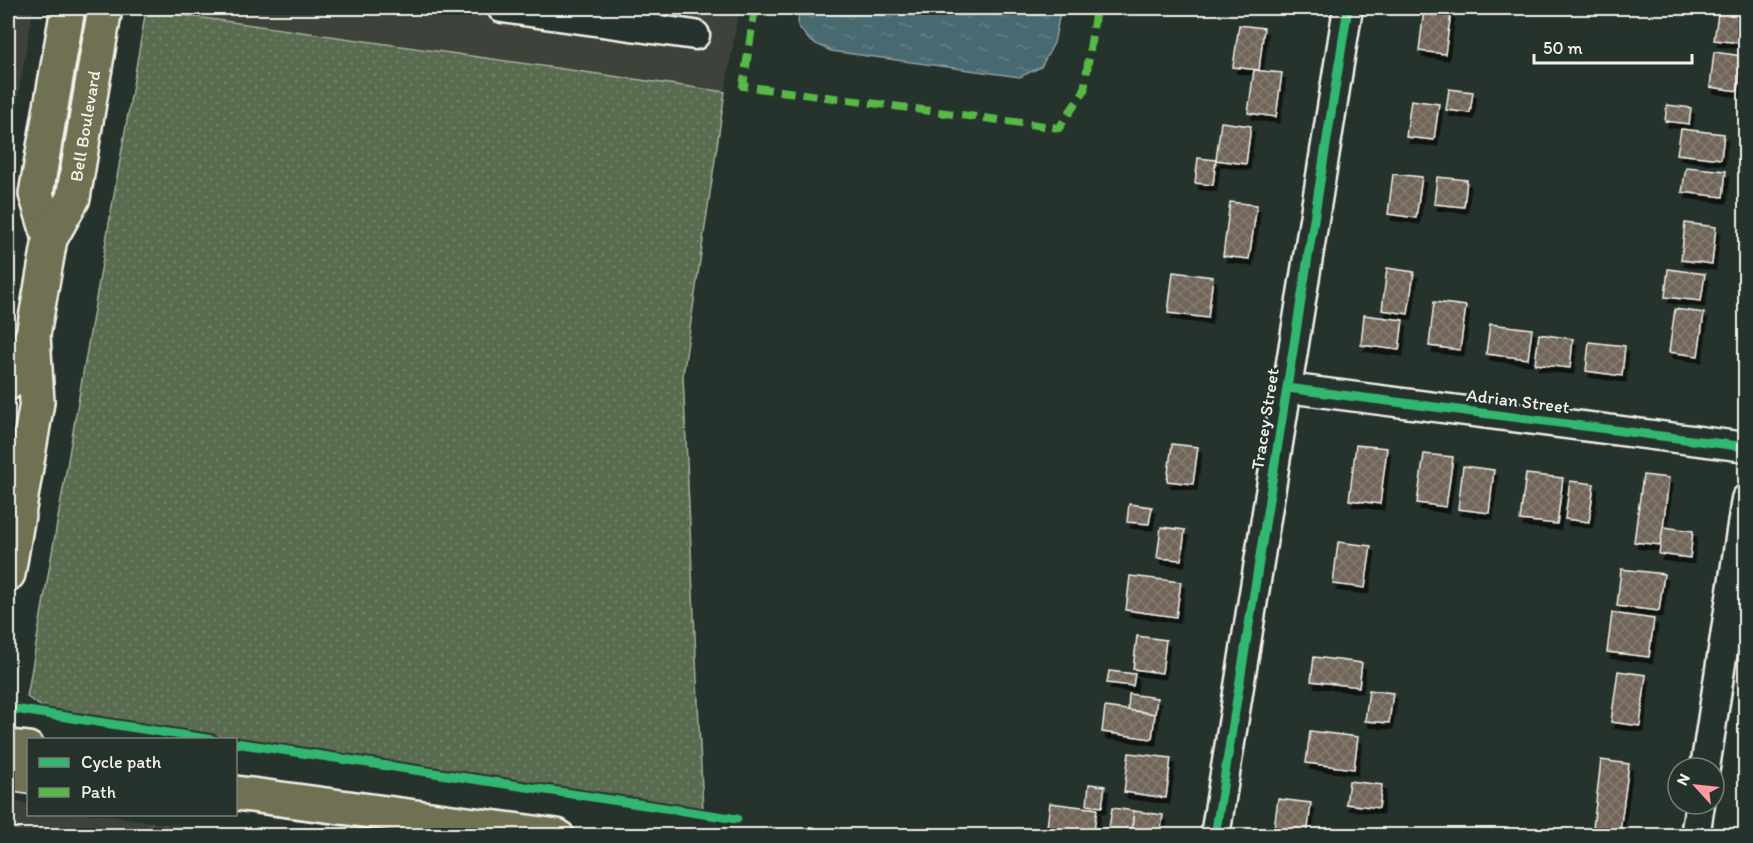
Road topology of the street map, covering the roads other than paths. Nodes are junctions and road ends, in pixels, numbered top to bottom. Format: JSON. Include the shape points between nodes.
{"nodes":[{"id":1,"x":68,"y":8,"type":"edge"},
{"id":2,"x":105,"y":8,"type":"edge"},
{"id":3,"x":502,"y":8,"type":"edge"},
{"id":4,"x":1348,"y":8,"type":"edge"},
{"id":5,"x":695,"y":35,"type":"dead end"},
{"id":6,"x":50,"y":239,"type":"junction"},
{"id":7,"x":33,"y":335,"type":"junction"},
{"id":8,"x":8,"y":383,"type":"edge"},
{"id":9,"x":1287,"y":388,"type":"junction"},
{"id":10,"x":1746,"y":447,"type":"edge"},
{"id":11,"x":1746,"y":499,"type":"edge"},
{"id":12,"x":8,"y":574,"type":"edge"},
{"id":13,"x":1738,"y":600,"type":"edge"},
{"id":14,"x":8,"y":747,"type":"edge"},
{"id":15,"x":27,"y":749,"type":"edge"},
{"id":16,"x":1707,"y":756,"type":"edge"},
{"id":17,"x":8,"y":773,"type":"edge"},
{"id":18,"x":27,"y":776,"type":"edge"},
{"id":19,"x":237,"y":793,"type":"edge"},
{"id":20,"x":1698,"y":816,"type":"edge"},
{"id":21,"x":557,"y":836,"type":"edge"},
{"id":22,"x":1215,"y":836,"type":"edge"},
{"id":23,"x":1695,"y":836,"type":"edge"}],
"edges":[{"from":1,"to":6,"type":"main road","name":"Bell Boulevard","via":[[36,194]]},
{"from":2,"to":6,"type":"main road","name":"Bell Boulevard","via":[[73,198]]},
{"from":3,"to":5,"type":"street"},
{"from":4,"to":9,"type":"street","name":"Tracey Street"},
{"from":6,"to":7,"type":"main road","name":"Bell Boulevard"},
{"from":7,"to":8,"type":"main road","name":"Bell Boulevard"},
{"from":7,"to":12,"type":"main road","name":"Bell Boulevard","via":[[37,402]]},
{"from":9,"to":10,"type":"street","name":"Adrian Street"},
{"from":9,"to":22,"type":"street","name":"Tracey Street"},
{"from":11,"to":13,"type":"street"},
{"from":13,"to":16,"type":"street"},
{"from":14,"to":15,"type":"main road"},
{"from":17,"to":18,"type":"main road"},
{"from":19,"to":21,"type":"main road"},
{"from":20,"to":23,"type":"street"}]}
